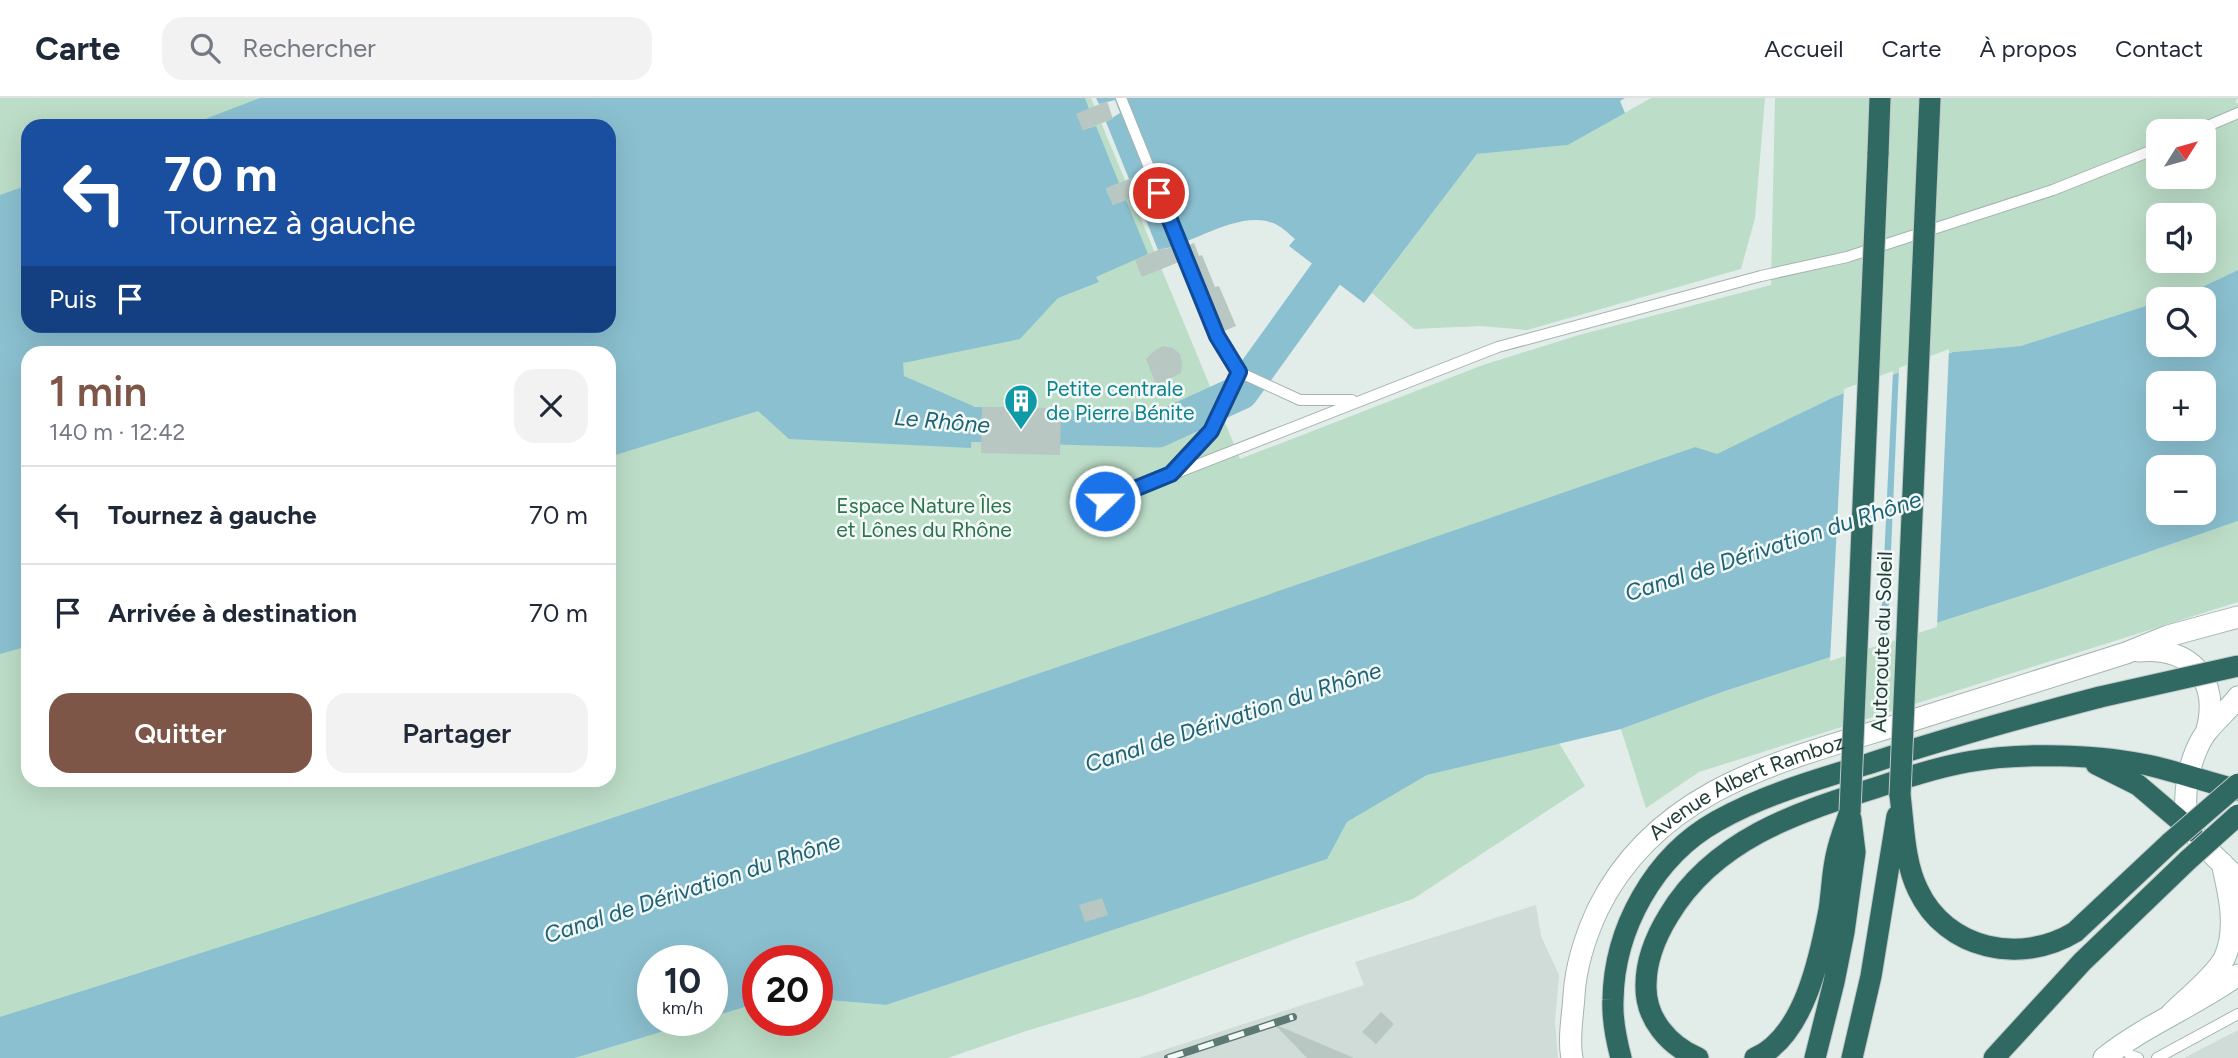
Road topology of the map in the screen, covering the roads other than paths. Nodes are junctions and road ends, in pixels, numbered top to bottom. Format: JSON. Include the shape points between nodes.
{"nodes":[{"id":1,"x":1121,"y":98,"type":"edge"},
{"id":2,"x":1880,"y":98,"type":"edge"},
{"id":3,"x":1930,"y":98,"type":"edge"},
{"id":4,"x":2238,"y":113,"type":"edge"},
{"id":5,"x":2216,"y":122,"type":"edge"},
{"id":6,"x":2146,"y":153,"type":"edge"},
{"id":7,"x":1239,"y":372,"type":"junction"},
{"id":8,"x":1358,"y":400,"type":"junction"},
{"id":9,"x":1171,"y":474,"type":"junction"},
{"id":10,"x":1082,"y":510,"type":"dead end"},
{"id":11,"x":2238,"y":617,"type":"edge"},
{"id":12,"x":2126,"y":653,"type":"junction"},
{"id":13,"x":2238,"y":667,"type":"edge"},
{"id":14,"x":2238,"y":697,"type":"edge"},
{"id":15,"x":2207,"y":730,"type":"junction"},
{"id":16,"x":2085,"y":759,"type":"junction"},
{"id":17,"x":2186,"y":776,"type":"junction"},
{"id":18,"x":2238,"y":784,"type":"edge"},
{"id":19,"x":2238,"y":790,"type":"edge"},
{"id":20,"x":1900,"y":795,"type":"junction"},
{"id":21,"x":1850,"y":811,"type":"junction"},
{"id":22,"x":2238,"y":815,"type":"edge"},
{"id":23,"x":2192,"y":831,"type":"junction"},
{"id":24,"x":2221,"y":861,"type":"junction"},
{"id":25,"x":2238,"y":879,"type":"edge"},
{"id":26,"x":2238,"y":975,"type":"edge"},
{"id":27,"x":2238,"y":1013,"type":"edge"},
{"id":28,"x":2171,"y":1014,"type":"junction"},
{"id":29,"x":2130,"y":1051,"type":"edge"},
{"id":30,"x":1572,"y":1058,"type":"edge"},
{"id":31,"x":1621,"y":1058,"type":"edge"},
{"id":32,"x":1698,"y":1058,"type":"edge"},
{"id":33,"x":1755,"y":1058,"type":"edge"},
{"id":34,"x":1815,"y":1058,"type":"edge"},
{"id":35,"x":1852,"y":1058,"type":"edge"},
{"id":36,"x":1994,"y":1058,"type":"edge"},
{"id":37,"x":2104,"y":1058,"type":"edge"},
{"id":38,"x":2157,"y":1058,"type":"edge"}],
"edges":[{"from":1,"to":7,"type":"lane","via":[[1217,336]]},
{"from":2,"to":21,"type":"highway","name":"Autoroute du Soleil","bridge":true},
{"from":3,"to":20,"type":"highway","name":"Autoroute du Soleil","bridge":true},
{"from":4,"to":5,"type":"lane"},
{"from":6,"to":8,"type":"lane","via":[[2053,190],[1847,257],[1498,347]]},
{"from":7,"to":8,"type":"lane","via":[[1300,400]]},
{"from":7,"to":9,"type":"lane","via":[[1211,431]]},
{"from":8,"to":9,"type":"lane"},
{"from":9,"to":10,"type":"lane"},
{"from":11,"to":12,"type":"street","name":"Avenue Albert Ramboz"},
{"from":12,"to":15,"type":"street","via":[[2162,652],[2197,668],[2209,693]]},
{"from":12,"to":30,"type":"street","name":"Avenue Albert Ramboz","via":[[1804,754],[1693,802],[1633,854],[1587,933],[1576,971]]},
{"from":13,"to":31,"type":"highway","bridge":true,"via":[[1958,734],[1747,806],[1700,832],[1657,875],[1623,937],[1612,1002]]},
{"from":14,"to":15,"type":"street"},
{"from":15,"to":17,"type":"street"},
{"from":16,"to":17,"type":"highway","via":[[2156,767]]},
{"from":16,"to":23,"type":"highway","via":[[2138,785]]},
{"from":16,"to":32,"type":"highway","via":[[2010,757],[1936,768],[1804,812],[1748,837],[1718,857],[1682,894],[1662,926],[1646,980],[1647,1000],[1662,1032]]},
{"from":17,"to":19,"type":"highway"},
{"from":17,"to":23,"type":"street"},
{"from":18,"to":20,"type":"highway","bridge":true,"via":[[2075,932],[2034,949],[1987,947],[1938,919],[1923,901],[1910,870]]},
{"from":20,"to":35,"type":"highway","name":"Autoroute du Soleil","via":[[1871,976]]},
{"from":21,"to":33,"type":"highway","via":[[1808,990],[1781,1038]]},
{"from":21,"to":34,"type":"highway","name":"Autoroute du Soleil","via":[[1855,852],[1834,982]]},
{"from":22,"to":36,"type":"highway","bridge":true,"via":[[2082,962]]},
{"from":23,"to":24,"type":"street"},
{"from":24,"to":25,"type":"street"},
{"from":24,"to":28,"type":"street","via":[[2232,907],[2231,944],[2225,959]]},
{"from":26,"to":28,"type":"street"},
{"from":27,"to":38,"type":"lane"},
{"from":28,"to":29,"type":"street"},
{"from":29,"to":37,"type":"street"}]}
